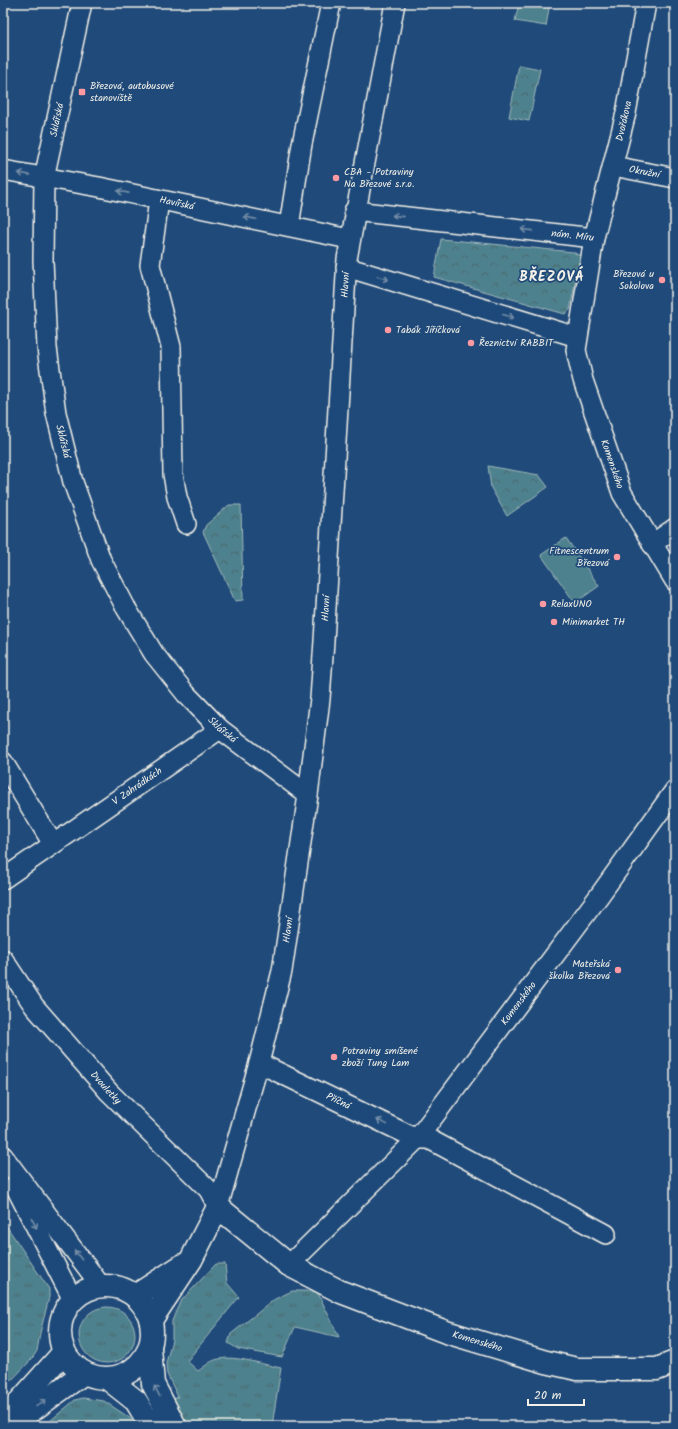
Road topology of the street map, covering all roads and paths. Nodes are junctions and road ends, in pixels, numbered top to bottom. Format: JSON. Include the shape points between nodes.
{"nodes":[{"id":1,"x":82,"y":3,"type":"edge"},
{"id":2,"x":331,"y":3,"type":"edge"},
{"id":3,"x":395,"y":3,"type":"edge"},
{"id":4,"x":646,"y":3,"type":"edge"},
{"id":5,"x":613,"y":166,"type":"junction"},
{"id":6,"x":3,"y":170,"type":"edge"},
{"id":7,"x":44,"y":178,"type":"junction"},
{"id":8,"x":675,"y":178,"type":"edge"},
{"id":9,"x":159,"y":200,"type":"junction"},
{"id":10,"x":354,"y":211,"type":"junction"},
{"id":11,"x":289,"y":226,"type":"junction"},
{"id":12,"x":594,"y":238,"type":"junction"},
{"id":13,"x":349,"y":239,"type":"junction"},
{"id":14,"x":346,"y":267,"type":"junction"},
{"id":15,"x":577,"y":338,"type":"junction"},
{"id":16,"x":186,"y":524,"type":"dead end"},
{"id":17,"x":675,"y":528,"type":"edge"},
{"id":18,"x":652,"y":544,"type":"junction"},
{"id":19,"x":675,"y":581,"type":"edge"},
{"id":20,"x":220,"y":729,"type":"junction"},
{"id":21,"x":3,"y":762,"type":"edge"},
{"id":22,"x":675,"y":790,"type":"edge"},
{"id":23,"x":308,"y":795,"type":"junction"},
{"id":24,"x":53,"y":844,"type":"junction"},
{"id":25,"x":3,"y":879,"type":"edge"},
{"id":26,"x":3,"y":959,"type":"edge"},
{"id":27,"x":259,"y":1062,"type":"junction"},
{"id":28,"x":417,"y":1139,"type":"junction"},
{"id":29,"x":3,"y":1156,"type":"edge"},
{"id":30,"x":3,"y":1163,"type":"edge"},
{"id":31,"x":218,"y":1207,"type":"junction"},
{"id":32,"x":606,"y":1234,"type":"dead end"},
{"id":33,"x":191,"y":1260,"type":"junction"},
{"id":34,"x":289,"y":1265,"type":"junction"},
{"id":35,"x":102,"y":1286,"type":"junction"},
{"id":36,"x":135,"y":1296,"type":"junction"},
{"id":37,"x":73,"y":1300,"type":"junction"},
{"id":38,"x":151,"y":1320,"type":"junction"},
{"id":39,"x":150,"y":1348,"type":"junction"},
{"id":40,"x":64,"y":1352,"type":"junction"},
{"id":41,"x":675,"y":1362,"type":"edge"},
{"id":42,"x":84,"y":1373,"type":"junction"},
{"id":43,"x":108,"y":1379,"type":"junction"},
{"id":44,"x":3,"y":1420,"type":"edge"},
{"id":45,"x":10,"y":1426,"type":"edge"},
{"id":46,"x":151,"y":1426,"type":"edge"},
{"id":47,"x":175,"y":1426,"type":"edge"}],
"edges":[{"from":1,"to":7,"type":"street","name":"Sklářská"},
{"from":2,"to":11,"type":"street","via":[[302,144]]},
{"from":3,"to":10,"type":"street","name":"Hlavní"},
{"from":4,"to":5,"type":"street","name":"Dvořákova","via":[[626,113]]},
{"from":5,"to":8,"type":"street","name":"Okružní"},
{"from":5,"to":12,"type":"street","name":"Dvořákova"},
{"from":7,"to":6,"type":"street","name":"Havířská","one_way":true},
{"from":9,"to":7,"type":"street","name":"Havířská","one_way":true},
{"from":7,"to":20,"type":"street","name":"Sklářská","via":[[43,260],[47,348],[56,414],[85,520],[100,560],[154,654],[186,694]]},
{"from":11,"to":9,"type":"street","name":"Havířská","one_way":true},
{"from":9,"to":16,"type":"street","via":[[150,265],[171,346],[173,474]]},
{"from":12,"to":10,"type":"street","name":"nám. Míru","one_way":true},
{"from":10,"to":13,"type":"street","name":"Hlavní"},
{"from":11,"to":13,"type":"street","name":"Havířská"},
{"from":12,"to":15,"type":"street","name":"nám. Míru"},
{"from":13,"to":14,"type":"street","name":"Hlavní"},
{"from":14,"to":15,"type":"street","one_way":true},
{"from":14,"to":23,"type":"street","name":"Hlavní","via":[[324,648]]},
{"from":15,"to":18,"type":"street","name":"Komenského","via":[[576,350],[583,380],[622,493]]},
{"from":17,"to":18,"type":"street"},
{"from":18,"to":19,"type":"street","name":"Komenského"},
{"from":20,"to":23,"type":"street","name":"Sklářská"},
{"from":20,"to":24,"type":"street","name":"V Zahrádkách"},
{"from":21,"to":24,"type":"street"},
{"from":22,"to":28,"type":"street","name":"Komenského"},
{"from":23,"to":27,"type":"street","name":"Hlavní","via":[[282,970]]},
{"from":24,"to":25,"type":"street","name":"V Zahrádkách"},
{"from":26,"to":31,"type":"street","name":"Dvouletky","via":[[39,1012],[109,1092],[209,1190]]},
{"from":28,"to":27,"type":"street","name":"Příčná","one_way":true},
{"from":27,"to":31,"type":"street","name":"Hlavní"},
{"from":28,"to":32,"type":"street","via":[[429,1139]]},
{"from":28,"to":34,"type":"street","name":"Komenského"},
{"from":35,"to":29,"type":"street","one_way":true},
{"from":30,"to":37,"type":"street","one_way":true},
{"from":31,"to":33,"type":"main road"},
{"from":31,"to":34,"type":"main road","name":"Komenského"},
{"from":33,"to":36,"type":"main road"},
{"from":33,"to":38,"type":"main road"},
{"from":34,"to":41,"type":"main road","name":"Komenského","via":[[342,1292],[439,1329],[577,1370],[657,1369]]},
{"from":35,"to":36,"type":"main road","via":[[125,1289]]},
{"from":35,"to":37,"type":"main road","via":[[86,1290]]},
{"from":36,"to":38,"type":"main road","via":[[145,1306]]},
{"from":37,"to":40,"type":"main road","via":[[62,1319],[61,1342]]},
{"from":38,"to":39,"type":"main road","via":[[153,1334]]},
{"from":39,"to":43,"type":"main road","via":[[134,1370]]},
{"from":47,"to":39,"type":"main road","one_way":true,"via":[[153,1384]]},
{"from":40,"to":42,"type":"main road"},
{"from":40,"to":44,"type":"main road"},
{"from":42,"to":43,"type":"main road"},
{"from":45,"to":42,"type":"main road","one_way":true},
{"from":43,"to":46,"type":"main road","via":[[136,1401]]}]}
